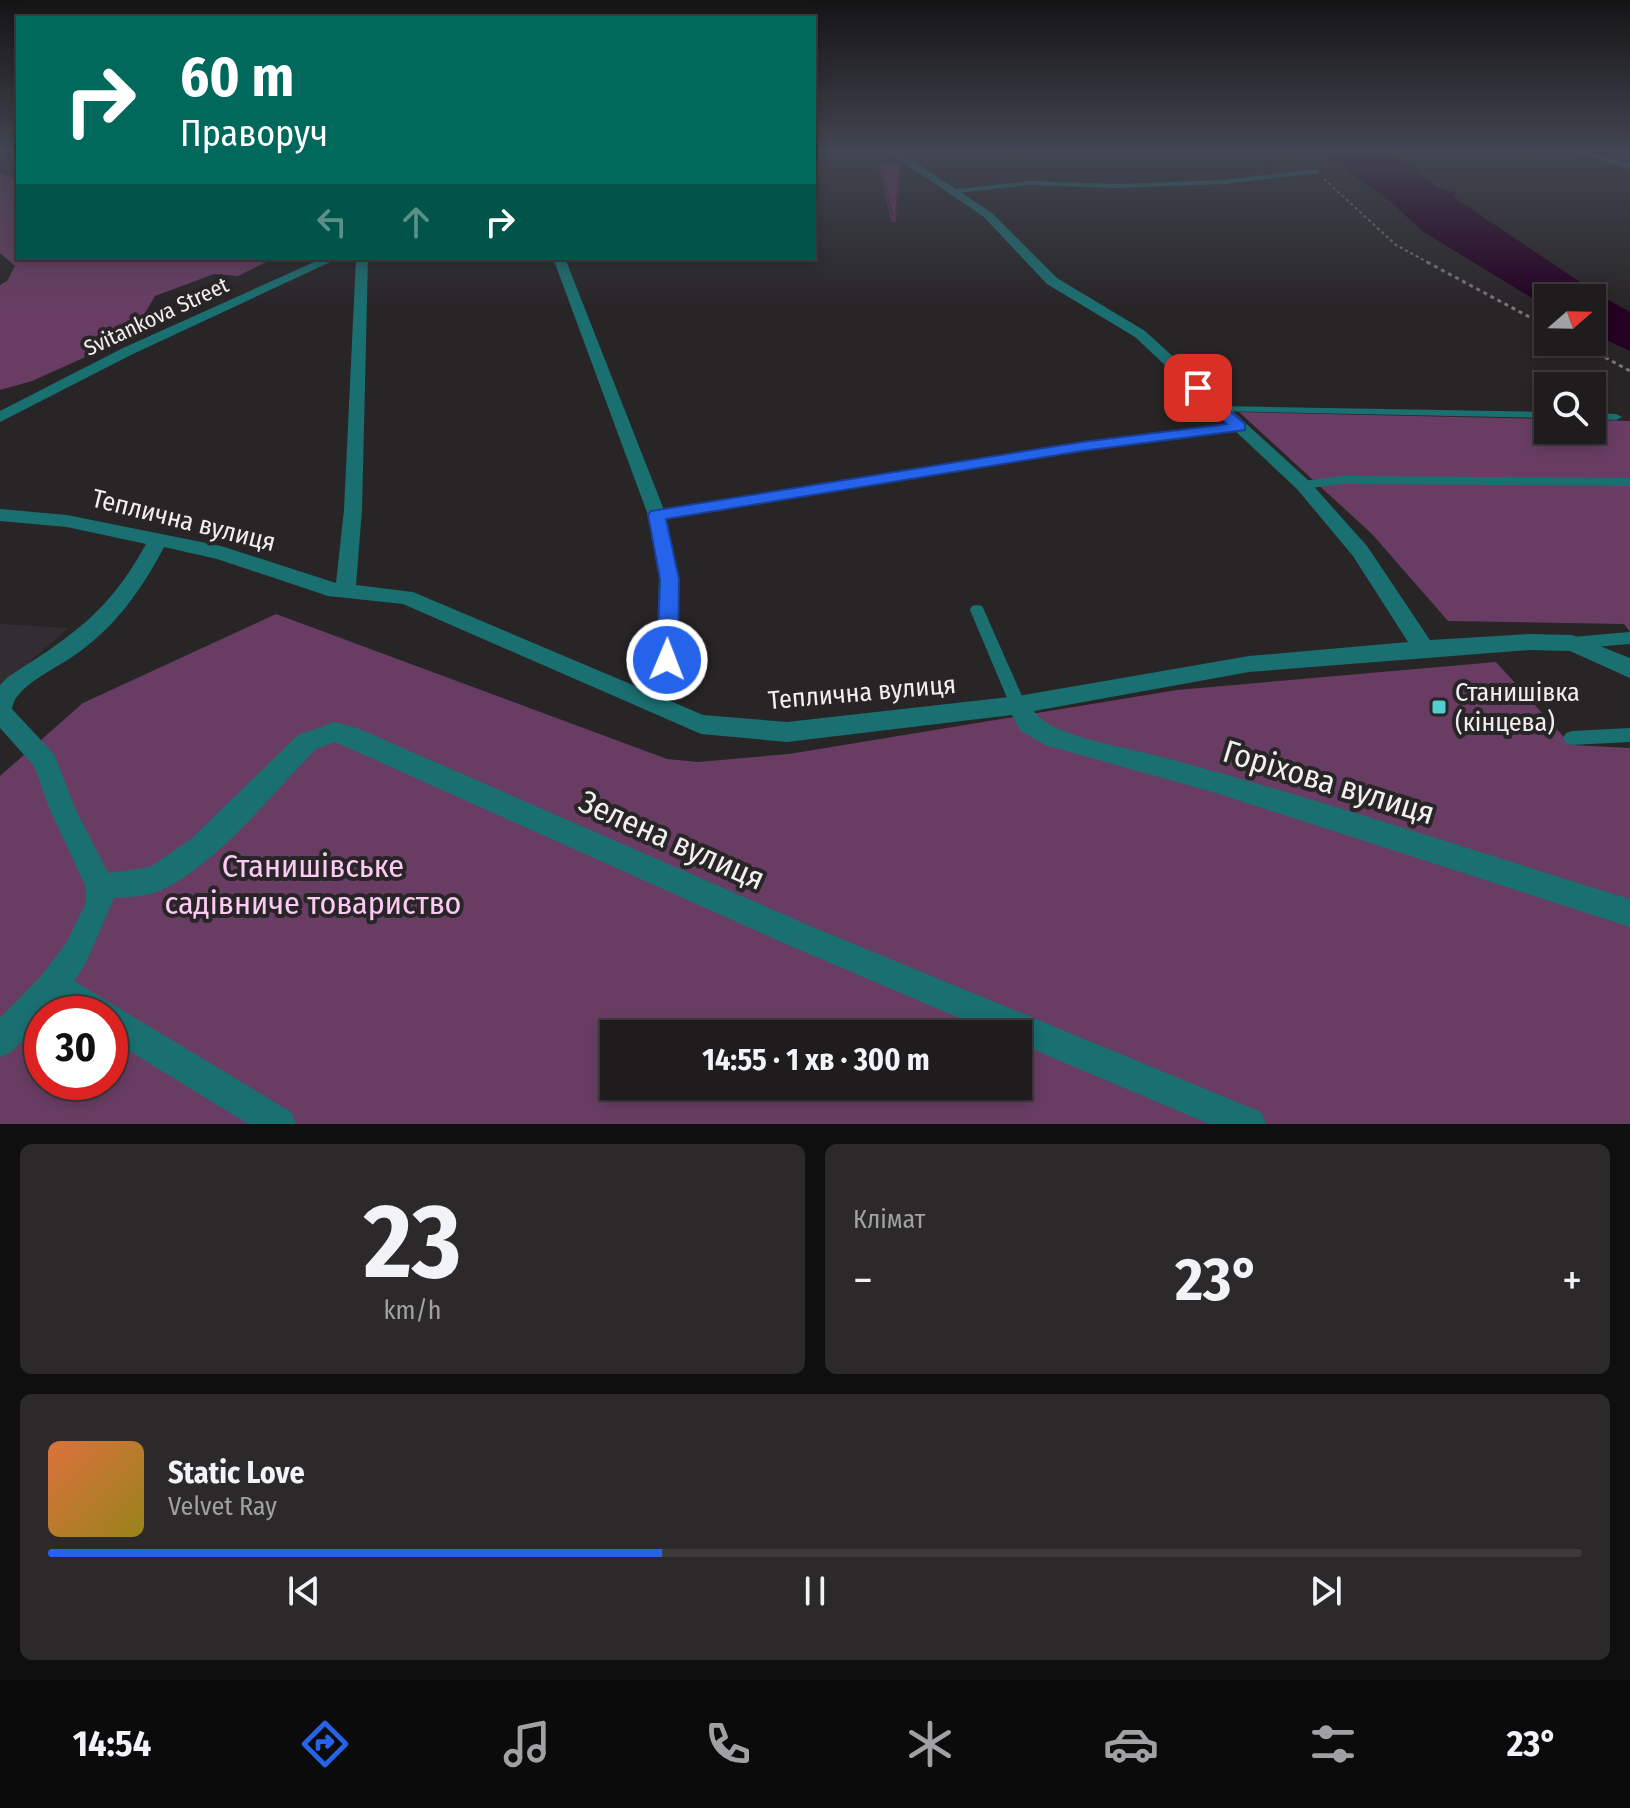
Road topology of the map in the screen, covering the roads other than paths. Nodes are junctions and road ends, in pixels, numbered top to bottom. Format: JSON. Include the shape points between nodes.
{"nodes":[{"id":1,"x":973,"y":203,"type":"edge"},
{"id":2,"x":329,"y":260,"type":"edge"},
{"id":3,"x":362,"y":260,"type":"edge"},
{"id":4,"x":560,"y":260,"type":"edge"},
{"id":5,"x":1220,"y":409,"type":"junction"},
{"id":6,"x":1534,"y":415,"type":"edge"},
{"id":7,"x":0,"y":417,"type":"edge"},
{"id":8,"x":1606,"y":417,"type":"edge"},
{"id":9,"x":1616,"y":417,"type":"dead end"},
{"id":10,"x":1239,"y":427,"type":"junction"},
{"id":11,"x":1630,"y":482,"type":"edge"},
{"id":12,"x":1303,"y":485,"type":"junction"},
{"id":13,"x":0,"y":515,"type":"edge"},
{"id":14,"x":657,"y":515,"type":"junction"},
{"id":15,"x":158,"y":540,"type":"junction"},
{"id":16,"x":345,"y":591,"type":"junction"},
{"id":17,"x":977,"y":610,"type":"dead end"},
{"id":18,"x":1625,"y":638,"type":"edge"},
{"id":19,"x":1572,"y":643,"type":"junction"},
{"id":20,"x":1424,"y":649,"type":"junction"},
{"id":21,"x":1628,"y":668,"type":"edge"},
{"id":22,"x":655,"y":704,"type":"junction"},
{"id":23,"x":1018,"y":705,"type":"junction"},
{"id":24,"x":1630,"y":735,"type":"edge"},
{"id":25,"x":1572,"y":738,"type":"dead end"},
{"id":26,"x":100,"y":886,"type":"junction"},
{"id":27,"x":1630,"y":913,"type":"edge"},
{"id":28,"x":53,"y":986,"type":"junction"},
{"id":29,"x":69,"y":996,"type":"edge"},
{"id":30,"x":128,"y":1032,"type":"edge"},
{"id":31,"x":0,"y":1041,"type":"edge"},
{"id":32,"x":279,"y":1124,"type":"edge"},
{"id":33,"x":1249,"y":1124,"type":"edge"}],
"edges":[{"from":1,"to":5,"type":"street","via":[[1052,281],[1140,334]]},
{"from":2,"to":7,"type":"street","name":"Svitankova Street","via":[[128,351]]},
{"from":3,"to":16,"type":"street"},
{"from":4,"to":14,"type":"street"},
{"from":5,"to":6,"type":"lane"},
{"from":5,"to":10,"type":"street"},
{"from":8,"to":9,"type":"lane"},
{"from":10,"to":12,"type":"street"},
{"from":10,"to":14,"type":"lane"},
{"from":11,"to":12,"type":"lane","via":[[1343,480]]},
{"from":12,"to":20,"type":"street","via":[[1360,551]]},
{"from":13,"to":15,"type":"street","name":"Теплична вулиця","via":[[67,521]]},
{"from":14,"to":22,"type":"street","via":[[669,579],[667,660]]},
{"from":15,"to":16,"type":"street","name":"Теплична вулиця","via":[[221,553]]},
{"from":15,"to":26,"type":"street","via":[[134,585],[103,619],[1,700],[0,712],[45,761]]},
{"from":16,"to":22,"type":"street","name":"Теплична вулиця","via":[[406,597]]},
{"from":17,"to":23,"type":"lane"},
{"from":18,"to":19,"type":"lane"},
{"from":18,"to":21,"type":"lane","via":[[1618,646]]},
{"from":19,"to":20,"type":"street","name":"Теплична вулиця"},
{"from":19,"to":21,"type":"street"},
{"from":20,"to":23,"type":"street","name":"Теплична вулиця","via":[[1249,664]]},
{"from":22,"to":23,"type":"street","name":"Теплична вулиця","via":[[701,724],[787,732]]},
{"from":23,"to":27,"type":"street","name":"Горіхова вулиця","via":[[1028,723],[1054,738],[1216,782]]},
{"from":24,"to":25,"type":"lane"},
{"from":26,"to":28,"type":"street","via":[[94,921]]},
{"from":26,"to":33,"type":"street","name":"Зелена вулиця","via":[[138,884],[176,866],[201,848],[307,742],[335,732],[798,935]]},
{"from":28,"to":29,"type":"street"},
{"from":28,"to":31,"type":"street"},
{"from":30,"to":32,"type":"street"}]}
